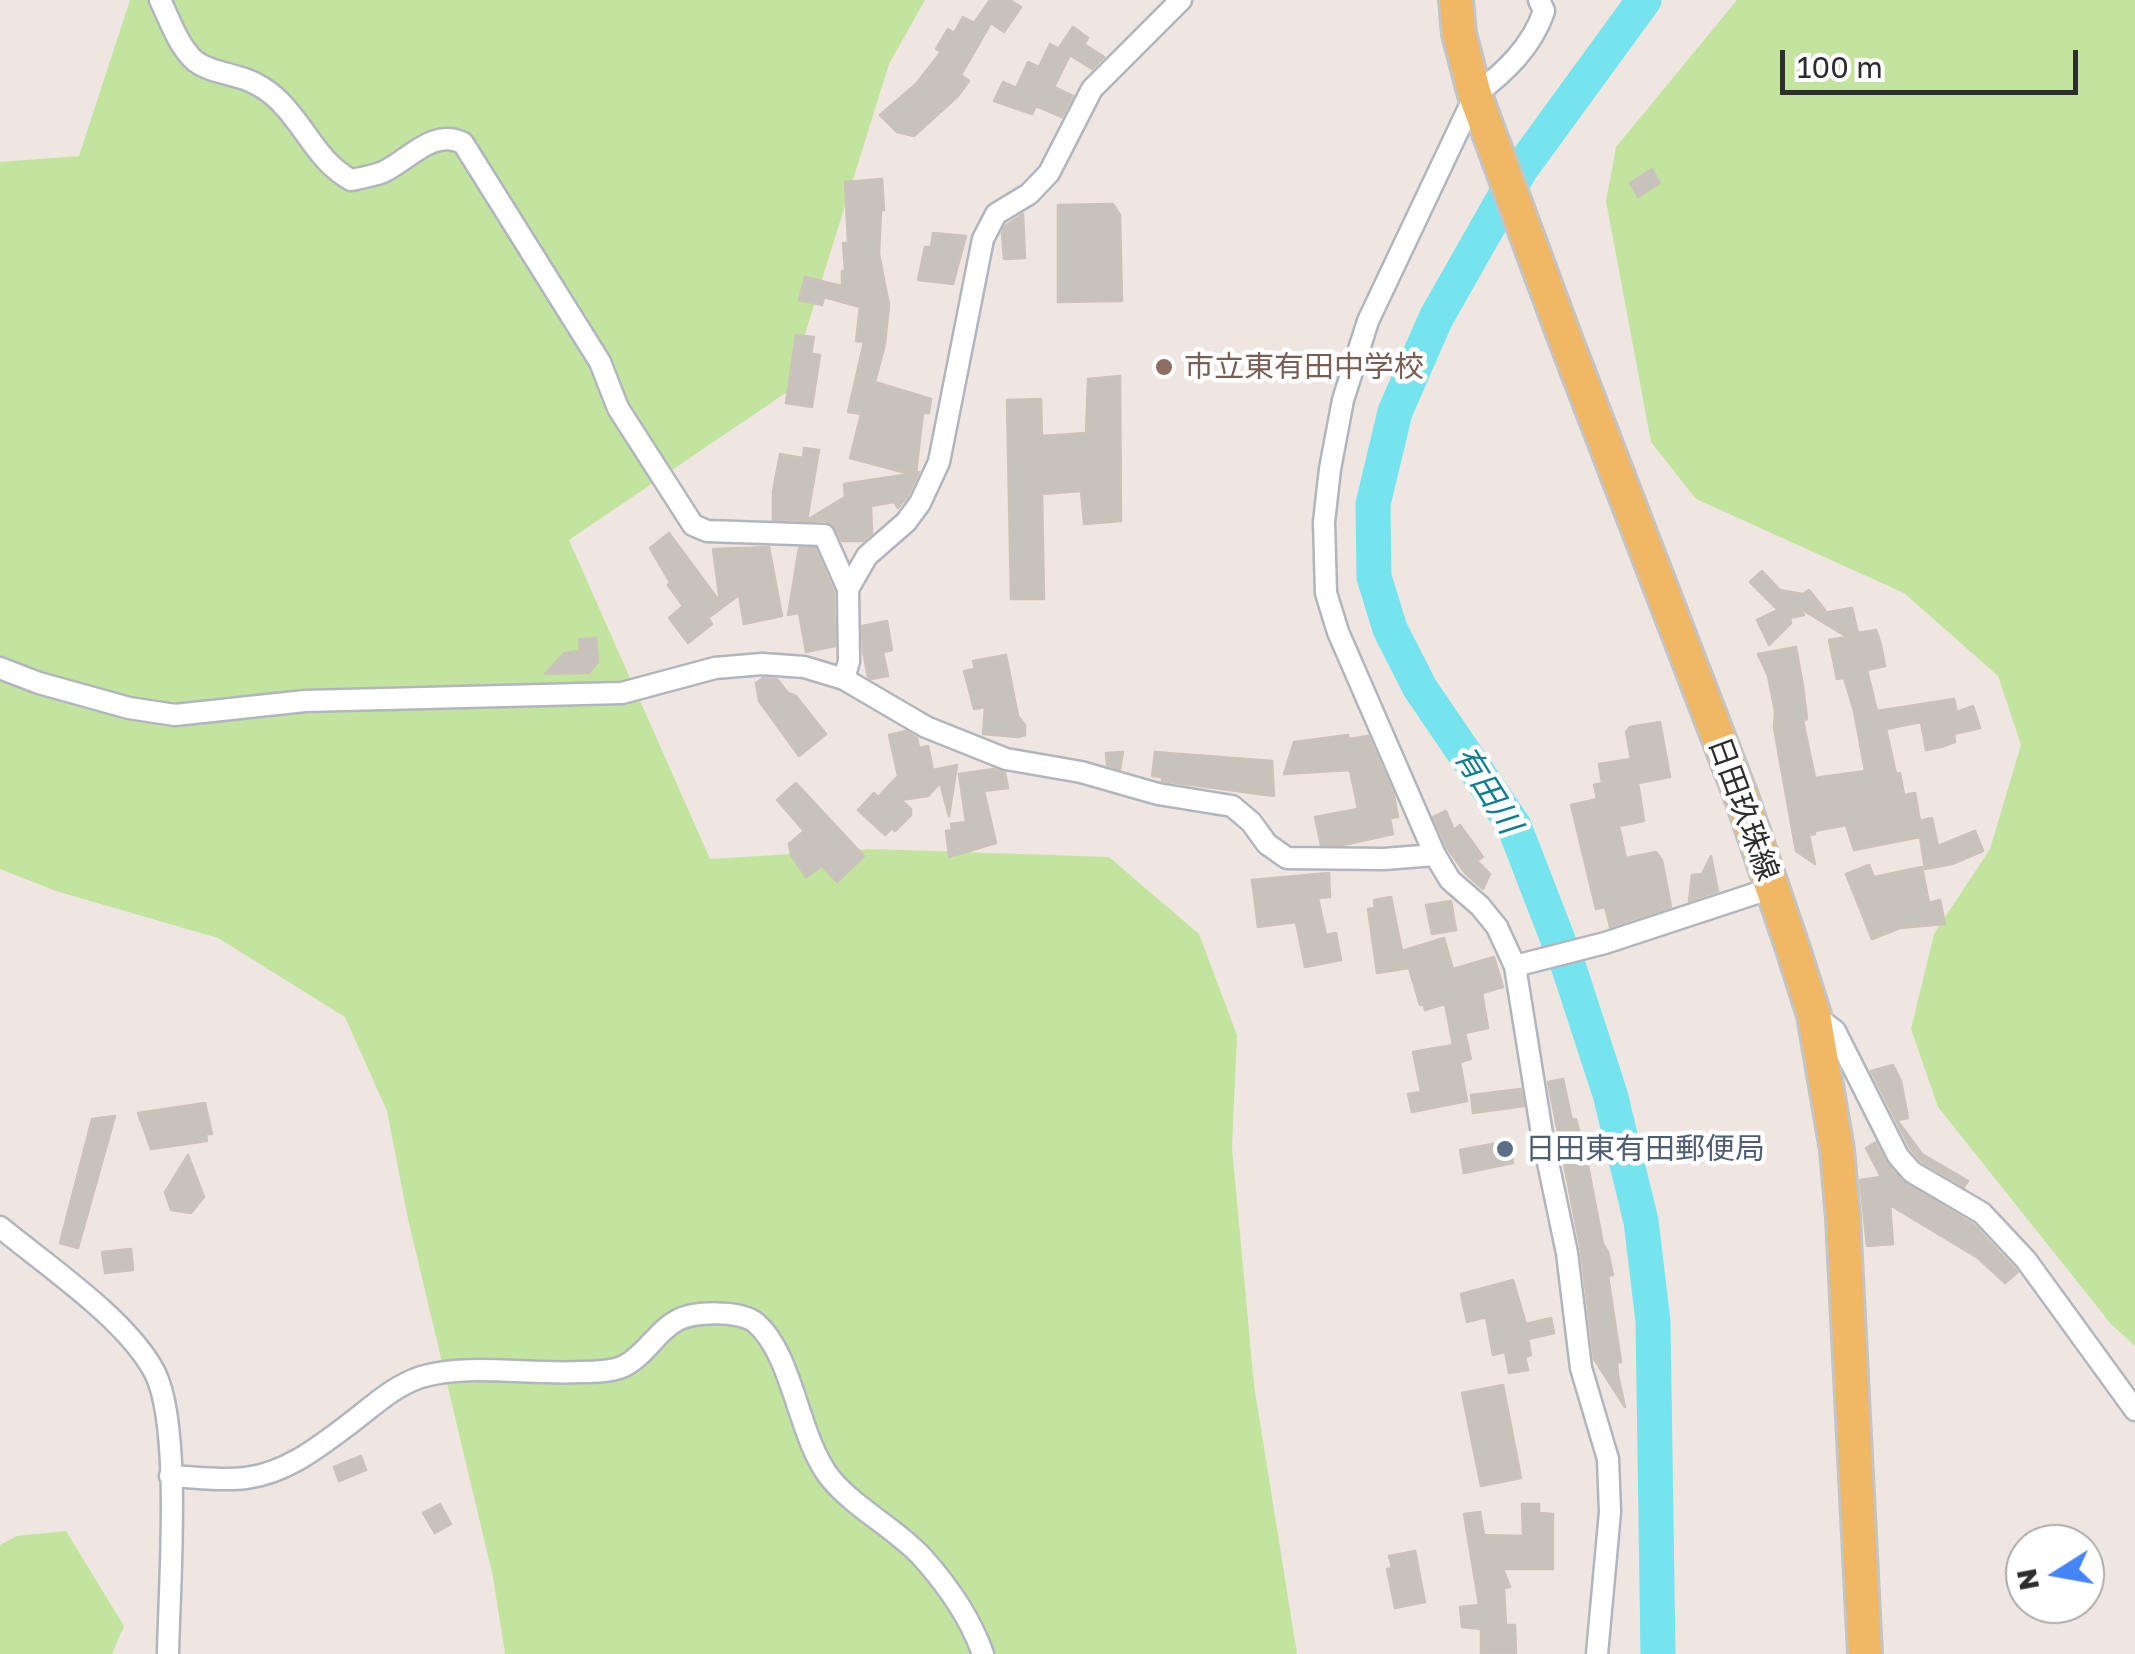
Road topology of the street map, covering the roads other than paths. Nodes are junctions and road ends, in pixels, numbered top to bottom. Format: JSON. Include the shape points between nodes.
{"nodes":[{"id":1,"x":160,"y":0,"type":"edge"},
{"id":2,"x":1182,"y":0,"type":"edge"},
{"id":3,"x":1456,"y":0,"type":"edge"},
{"id":4,"x":1539,"y":0,"type":"edge"},
{"id":5,"x":1480,"y":106,"type":"junction"},
{"id":6,"x":848,"y":590,"type":"junction"},
{"id":7,"x":0,"y":668,"type":"edge"},
{"id":8,"x":844,"y":679,"type":"junction"},
{"id":9,"x":1435,"y":856,"type":"junction"},
{"id":10,"x":1772,"y":888,"type":"junction"},
{"id":11,"x":1515,"y":966,"type":"junction"},
{"id":12,"x":1814,"y":1015,"type":"junction"},
{"id":13,"x":0,"y":1227,"type":"edge"},
{"id":14,"x":2135,"y":1410,"type":"edge"},
{"id":15,"x":170,"y":1476,"type":"junction"},
{"id":16,"x":168,"y":1654,"type":"edge"},
{"id":17,"x":984,"y":1654,"type":"edge"},
{"id":18,"x":1597,"y":1654,"type":"edge"},
{"id":19,"x":1865,"y":1654,"type":"edge"}],
"edges":[{"from":1,"to":6,"type":"street","via":[[195,61],[265,90],[334,170],[351,180],[382,172],[429,142],[453,138],[463,144],[693,525],[824,535]]},
{"from":2,"to":6,"type":"street","via":[[1092,89],[1050,173],[996,214],[983,238],[939,462],[920,503],[867,556]]},
{"from":3,"to":5,"type":"main road","name":"日田玖珠線","via":[[1458,34]]},
{"from":4,"to":5,"type":"street","via":[[1544,11],[1536,32]]},
{"from":5,"to":9,"type":"street","via":[[1368,320],[1343,400],[1324,522],[1326,593],[1338,632]]},
{"from":5,"to":10,"type":"main road","name":"日田玖珠線"},
{"from":6,"to":8,"type":"street"},
{"from":7,"to":8,"type":"street","via":[[111,703],[176,715],[305,701],[622,693],[715,668],[762,664]]},
{"from":8,"to":9,"type":"street","via":[[926,727],[1006,759],[1232,806],[1287,858]]},
{"from":9,"to":11,"type":"street","via":[[1498,927]]},
{"from":10,"to":11,"type":"street"},
{"from":10,"to":12,"type":"main road","name":"日田玖珠線"},
{"from":11,"to":18,"type":"street","via":[[1581,1368],[1608,1458],[1610,1512]]},
{"from":12,"to":14,"type":"street","via":[[1835,1031],[1898,1156],[1912,1172],[1982,1213],[2026,1260]]},
{"from":12,"to":19,"type":"main road","name":"日田玖珠線","via":[[1844,1218]]},
{"from":13,"to":15,"type":"street","via":[[126,1334],[156,1374]]},
{"from":15,"to":16,"type":"street"},
{"from":15,"to":17,"type":"street","via":[[246,1478],[271,1472],[305,1457],[393,1390],[421,1378],[454,1370],[537,1375],[624,1366],[676,1320],[734,1314],[766,1334],[813,1452],[832,1480],[922,1557],[976,1632]]}]}
